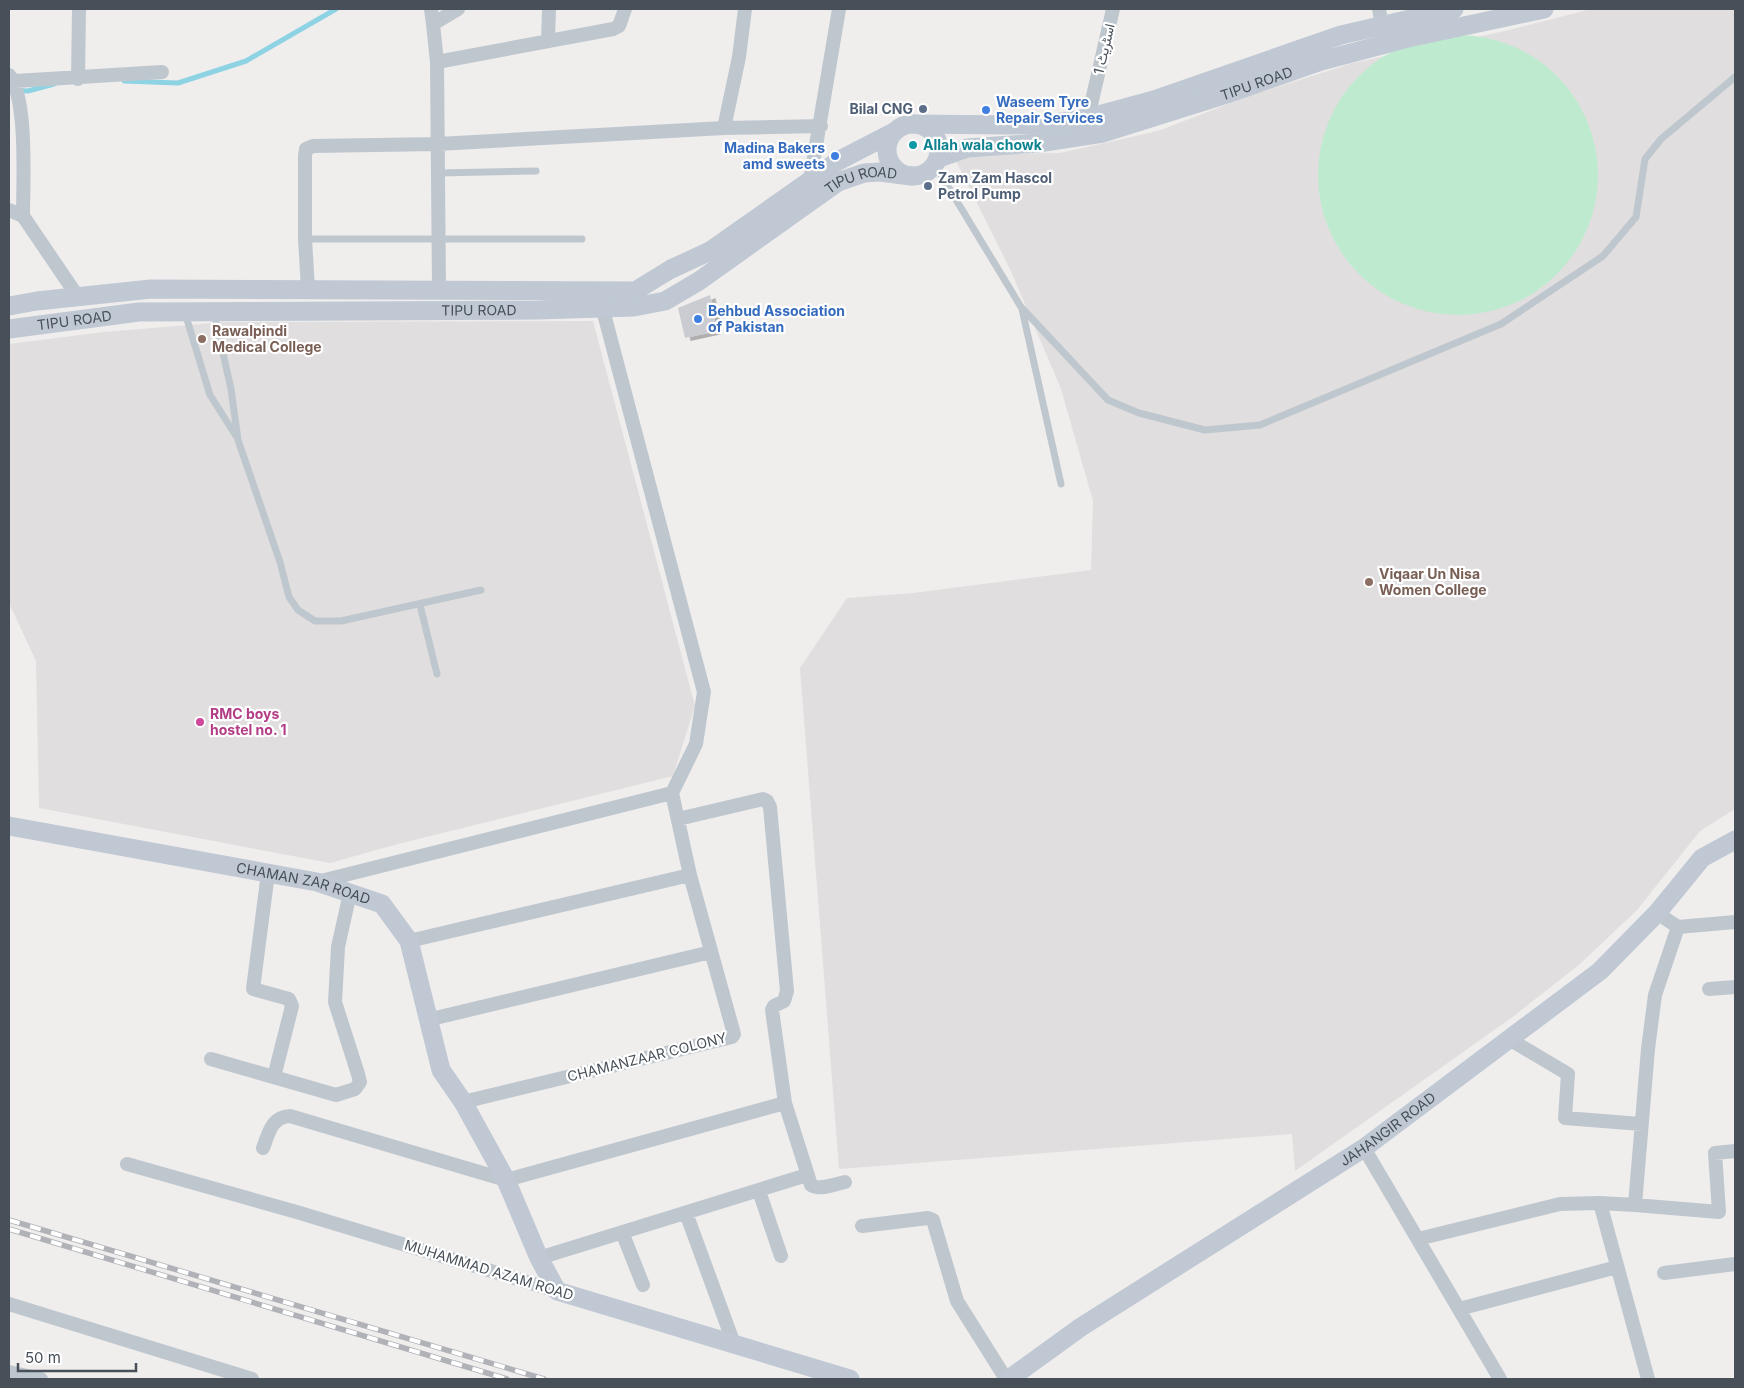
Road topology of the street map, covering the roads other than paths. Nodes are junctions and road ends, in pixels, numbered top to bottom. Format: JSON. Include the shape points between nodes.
{"nodes":[{"id":1,"x":79,"y":9,"type":"edge"},
{"id":2,"x":431,"y":9,"type":"edge"},
{"id":3,"x":458,"y":9,"type":"edge"},
{"id":4,"x":549,"y":9,"type":"edge"},
{"id":5,"x":625,"y":9,"type":"edge"},
{"id":6,"x":745,"y":9,"type":"edge"},
{"id":7,"x":839,"y":9,"type":"edge"},
{"id":8,"x":1113,"y":9,"type":"edge"},
{"id":9,"x":1454,"y":9,"type":"edge"},
{"id":10,"x":1544,"y":9,"type":"edge"},
{"id":11,"x":1381,"y":17,"type":"edge"},
{"id":12,"x":433,"y":24,"type":"junction"},
{"id":13,"x":548,"y":40,"type":"junction"},
{"id":14,"x":437,"y":62,"type":"junction"},
{"id":15,"x":162,"y":72,"type":"dead end"},
{"id":16,"x":1735,"y":77,"type":"edge"},
{"id":17,"x":12,"y":78,"type":"edge"},
{"id":18,"x":78,"y":78,"type":"junction"},
{"id":19,"x":1088,"y":118,"type":"junction"},
{"id":20,"x":913,"y":124,"type":"junction"},
{"id":21,"x":821,"y":126,"type":"junction"},
{"id":22,"x":724,"y":128,"type":"junction"},
{"id":23,"x":894,"y":132,"type":"junction"},
{"id":24,"x":438,"y":144,"type":"junction"},
{"id":25,"x":937,"y":162,"type":"junction"},
{"id":26,"x":536,"y":171,"type":"dead end"},
{"id":27,"x":438,"y":174,"type":"junction"},
{"id":28,"x":911,"y":176,"type":"junction"},
{"id":29,"x":810,"y":181,"type":"junction"},
{"id":30,"x":9,"y":210,"type":"edge"},
{"id":31,"x":22,"y":216,"type":"junction"},
{"id":32,"x":304,"y":239,"type":"junction"},
{"id":33,"x":439,"y":239,"type":"junction"},
{"id":34,"x":582,"y":239,"type":"dead end"},
{"id":35,"x":308,"y":289,"type":"junction"},
{"id":36,"x":439,"y":290,"type":"junction"},
{"id":37,"x":78,"y":297,"type":"junction"},
{"id":38,"x":9,"y":306,"type":"edge"},
{"id":39,"x":1021,"y":307,"type":"junction"},
{"id":40,"x":603,"y":310,"type":"junction"},
{"id":41,"x":185,"y":312,"type":"junction"},
{"id":42,"x":214,"y":312,"type":"junction"},
{"id":43,"x":9,"y":329,"type":"edge"},
{"id":44,"x":238,"y":440,"type":"junction"},
{"id":45,"x":1062,"y":484,"type":"dead end"},
{"id":46,"x":481,"y":590,"type":"dead end"},
{"id":47,"x":420,"y":605,"type":"junction"},
{"id":48,"x":437,"y":674,"type":"dead end"},
{"id":49,"x":672,"y":793,"type":"junction"},
{"id":50,"x":678,"y":819,"type":"junction"},
{"id":51,"x":9,"y":826,"type":"edge"},
{"id":52,"x":1735,"y":840,"type":"edge"},
{"id":53,"x":268,"y":873,"type":"junction"},
{"id":54,"x":690,"y":875,"type":"junction"},
{"id":55,"x":317,"y":882,"type":"junction"},
{"id":56,"x":350,"y":893,"type":"junction"},
{"id":57,"x":1657,"y":913,"type":"junction"},
{"id":58,"x":1735,"y":922,"type":"edge"},
{"id":59,"x":1678,"y":927,"type":"junction"},
{"id":60,"x":409,"y":941,"type":"junction"},
{"id":61,"x":711,"y":952,"type":"junction"},
{"id":62,"x":1735,"y":987,"type":"edge"},
{"id":63,"x":1709,"y":989,"type":"dead end"},
{"id":64,"x":427,"y":1020,"type":"junction"},
{"id":65,"x":1509,"y":1039,"type":"junction"},
{"id":66,"x":211,"y":1059,"type":"dead end"},
{"id":67,"x":274,"y":1077,"type":"junction"},
{"id":68,"x":463,"y":1102,"type":"junction"},
{"id":69,"x":785,"y":1103,"type":"junction"},
{"id":70,"x":1641,"y":1124,"type":"junction"},
{"id":71,"x":263,"y":1148,"type":"dead end"},
{"id":72,"x":1364,"y":1148,"type":"junction"},
{"id":73,"x":1735,"y":1151,"type":"edge"},
{"id":74,"x":126,"y":1164,"type":"dead end"},
{"id":75,"x":807,"y":1175,"type":"junction"},
{"id":76,"x":506,"y":1180,"type":"junction"},
{"id":77,"x":845,"y":1182,"type":"dead end"},
{"id":78,"x":759,"y":1191,"type":"junction"},
{"id":79,"x":1600,"y":1203,"type":"junction"},
{"id":80,"x":1636,"y":1205,"type":"junction"},
{"id":81,"x":686,"y":1213,"type":"junction"},
{"id":82,"x":862,"y":1226,"type":"dead end"},
{"id":83,"x":622,"y":1232,"type":"junction"},
{"id":84,"x":1418,"y":1240,"type":"junction"},
{"id":85,"x":781,"y":1256,"type":"dead end"},
{"id":86,"x":539,"y":1258,"type":"junction"},
{"id":87,"x":1735,"y":1264,"type":"edge"},
{"id":88,"x":1617,"y":1268,"type":"junction"},
{"id":89,"x":1664,"y":1273,"type":"dead end"},
{"id":90,"x":643,"y":1285,"type":"dead end"},
{"id":91,"x":557,"y":1291,"type":"junction"},
{"id":92,"x":9,"y":1304,"type":"edge"},
{"id":93,"x":1459,"y":1309,"type":"junction"},
{"id":94,"x":734,"y":1344,"type":"junction"},
{"id":95,"x":9,"y":1372,"type":"edge"},
{"id":96,"x":41,"y":1379,"type":"edge"},
{"id":97,"x":252,"y":1379,"type":"edge"},
{"id":98,"x":850,"y":1379,"type":"edge"},
{"id":99,"x":1007,"y":1379,"type":"edge"},
{"id":100,"x":1500,"y":1379,"type":"edge"},
{"id":101,"x":1648,"y":1379,"type":"edge"}],
"edges":[{"from":1,"to":18,"type":"street"},
{"from":2,"to":12,"type":"street"},
{"from":3,"to":12,"type":"street"},
{"from":4,"to":13,"type":"street"},
{"from":5,"to":13,"type":"street","via":[[619,26],[613,29]]},
{"from":6,"to":22,"type":"street","via":[[740,57]]},
{"from":7,"to":21,"type":"street"},
{"from":8,"to":19,"type":"street","name":"اسٹریٹ 1"},
{"from":9,"to":11,"type":"main road"},
{"from":10,"to":25,"type":"main road","name":"TIPU ROAD","via":[[1408,38],[1321,61],[1103,134],[967,148]]},
{"from":11,"to":19,"type":"main road","via":[[1342,35],[1154,100]]},
{"from":12,"to":14,"type":"street"},
{"from":13,"to":14,"type":"street"},
{"from":14,"to":24,"type":"street"},
{"from":15,"to":18,"type":"street"},
{"from":16,"to":39,"type":"lane","via":[[1661,139],[1645,158],[1636,217],[1603,256],[1501,324],[1260,425],[1205,430],[1139,413],[1108,400]]},
{"from":17,"to":18,"type":"street"},
{"from":17,"to":31,"type":"street","via":[[24,132]]},
{"from":19,"to":20,"type":"main road","via":[[1049,124]]},
{"from":20,"to":23,"type":"main road"},
{"from":20,"to":25,"type":"main road","via":[[923,126],[937,139],[940,148]]},
{"from":21,"to":22,"type":"street"},
{"from":21,"to":29,"type":"street"},
{"from":22,"to":24,"type":"street"},
{"from":23,"to":28,"type":"main road","via":[[888,142],[887,154],[891,165],[900,173]]},
{"from":23,"to":29,"type":"main road","via":[[838,161]]},
{"from":24,"to":27,"type":"street"},
{"from":24,"to":32,"type":"street","via":[[313,146],[306,149]]},
{"from":25,"to":28,"type":"main road","via":[[925,174]]},
{"from":25,"to":39,"type":"lane"},
{"from":26,"to":27,"type":"lane"},
{"from":27,"to":33,"type":"street"},
{"from":28,"to":40,"type":"main road","name":"TIPU ROAD","via":[[864,173],[838,182],[699,281],[665,301]]},
{"from":29,"to":36,"type":"main road","via":[[710,251],[670,269],[635,291]]},
{"from":30,"to":31,"type":"street"},
{"from":31,"to":37,"type":"street"},
{"from":32,"to":33,"type":"lane"},
{"from":32,"to":35,"type":"street"},
{"from":33,"to":34,"type":"lane"},
{"from":33,"to":36,"type":"street"},
{"from":35,"to":36,"type":"main road"},
{"from":35,"to":37,"type":"main road","via":[[151,289]]},
{"from":37,"to":38,"type":"main road"},
{"from":39,"to":45,"type":"lane"},
{"from":40,"to":42,"type":"main road","name":"TIPU ROAD"},
{"from":40,"to":49,"type":"street","via":[[704,692],[696,744]]},
{"from":41,"to":42,"type":"main road","name":"TIPU ROAD"},
{"from":41,"to":43,"type":"main road","name":"TIPU ROAD","via":[[139,312]]},
{"from":41,"to":44,"type":"lane","via":[[210,394]]},
{"from":42,"to":44,"type":"lane"},
{"from":44,"to":47,"type":"lane","via":[[289,597],[298,610],[315,621],[325,622]]},
{"from":46,"to":47,"type":"lane"},
{"from":47,"to":48,"type":"lane"},
{"from":49,"to":50,"type":"street","name":"CHAMANZAAR COLONY"},
{"from":49,"to":55,"type":"street"},
{"from":50,"to":54,"type":"street","name":"CHAMANZAAR COLONY"},
{"from":50,"to":69,"type":"street","via":[[763,800],[770,806],[786,991],[784,1001],[772,1010]]},
{"from":51,"to":53,"type":"main road","name":"CHAMAN ZAR ROAD"},
{"from":52,"to":57,"type":"main road","name":"JAHANGIR ROAD","via":[[1702,858]]},
{"from":53,"to":55,"type":"main road","name":"CHAMAN ZAR ROAD"},
{"from":53,"to":67,"type":"street","via":[[253,989],[289,998],[292,1006]]},
{"from":54,"to":60,"type":"street"},
{"from":54,"to":61,"type":"street","name":"CHAMANZAAR COLONY"},
{"from":55,"to":56,"type":"main road","name":"CHAMAN ZAR ROAD"},
{"from":56,"to":60,"type":"main road","name":"CHAMAN ZAR ROAD","via":[[382,904]]},
{"from":56,"to":67,"type":"street","via":[[338,947],[335,1002],[360,1082],[355,1089],[336,1095]]},
{"from":57,"to":59,"type":"street"},
{"from":57,"to":65,"type":"main road","name":"JAHANGIR ROAD","via":[[1600,971]]},
{"from":58,"to":59,"type":"street"},
{"from":59,"to":70,"type":"street","via":[[1655,995]]},
{"from":60,"to":64,"type":"main road","name":"CHAMAN ZAR ROAD"},
{"from":61,"to":64,"type":"street"},
{"from":61,"to":68,"type":"street","name":"CHAMANZAAR COLONY","via":[[734,1030],[732,1037]]},
{"from":62,"to":63,"type":"street"},
{"from":64,"to":68,"type":"main road","name":"CHAMAN ZAR ROAD","via":[[441,1070]]},
{"from":65,"to":70,"type":"street","via":[[1568,1074],[1565,1118]]},
{"from":65,"to":72,"type":"main road","name":"JAHANGIR ROAD"},
{"from":66,"to":67,"type":"street"},
{"from":68,"to":76,"type":"main road","name":"CHAMAN ZAR ROAD"},
{"from":69,"to":75,"type":"street"},
{"from":69,"to":76,"type":"street"},
{"from":70,"to":80,"type":"street"},
{"from":71,"to":76,"type":"street","via":[[274,1121],[280,1116],[290,1116]]},
{"from":72,"to":84,"type":"street"},
{"from":72,"to":99,"type":"main road","name":"JAHANGIR ROAD","via":[[1081,1327]]},
{"from":73,"to":80,"type":"street","via":[[1715,1153],[1719,1212]]},
{"from":74,"to":91,"type":"street","name":"MUHAMMAD AZAM ROAD"},
{"from":75,"to":77,"type":"street","via":[[814,1188]]},
{"from":75,"to":78,"type":"street"},
{"from":76,"to":86,"type":"main road","name":"CHAMAN ZAR ROAD"},
{"from":78,"to":81,"type":"street"},
{"from":78,"to":85,"type":"street"},
{"from":79,"to":80,"type":"street"},
{"from":79,"to":84,"type":"street","via":[[1560,1204]]},
{"from":79,"to":88,"type":"street"},
{"from":81,"to":83,"type":"street"},
{"from":81,"to":94,"type":"street"},
{"from":82,"to":99,"type":"street","via":[[933,1220],[957,1302]]},
{"from":83,"to":86,"type":"street"},
{"from":83,"to":90,"type":"street"},
{"from":84,"to":93,"type":"street"},
{"from":86,"to":91,"type":"main road","name":"CHAMAN ZAR ROAD"},
{"from":87,"to":89,"type":"street"},
{"from":88,"to":93,"type":"street"},
{"from":88,"to":101,"type":"street"},
{"from":91,"to":94,"type":"main road","name":"MUHAMMAD AZAM ROAD"},
{"from":92,"to":97,"type":"street"},
{"from":93,"to":100,"type":"street"},
{"from":94,"to":98,"type":"main road","name":"MUHAMMAD AZAM ROAD"},
{"from":95,"to":96,"type":"street"}]}
